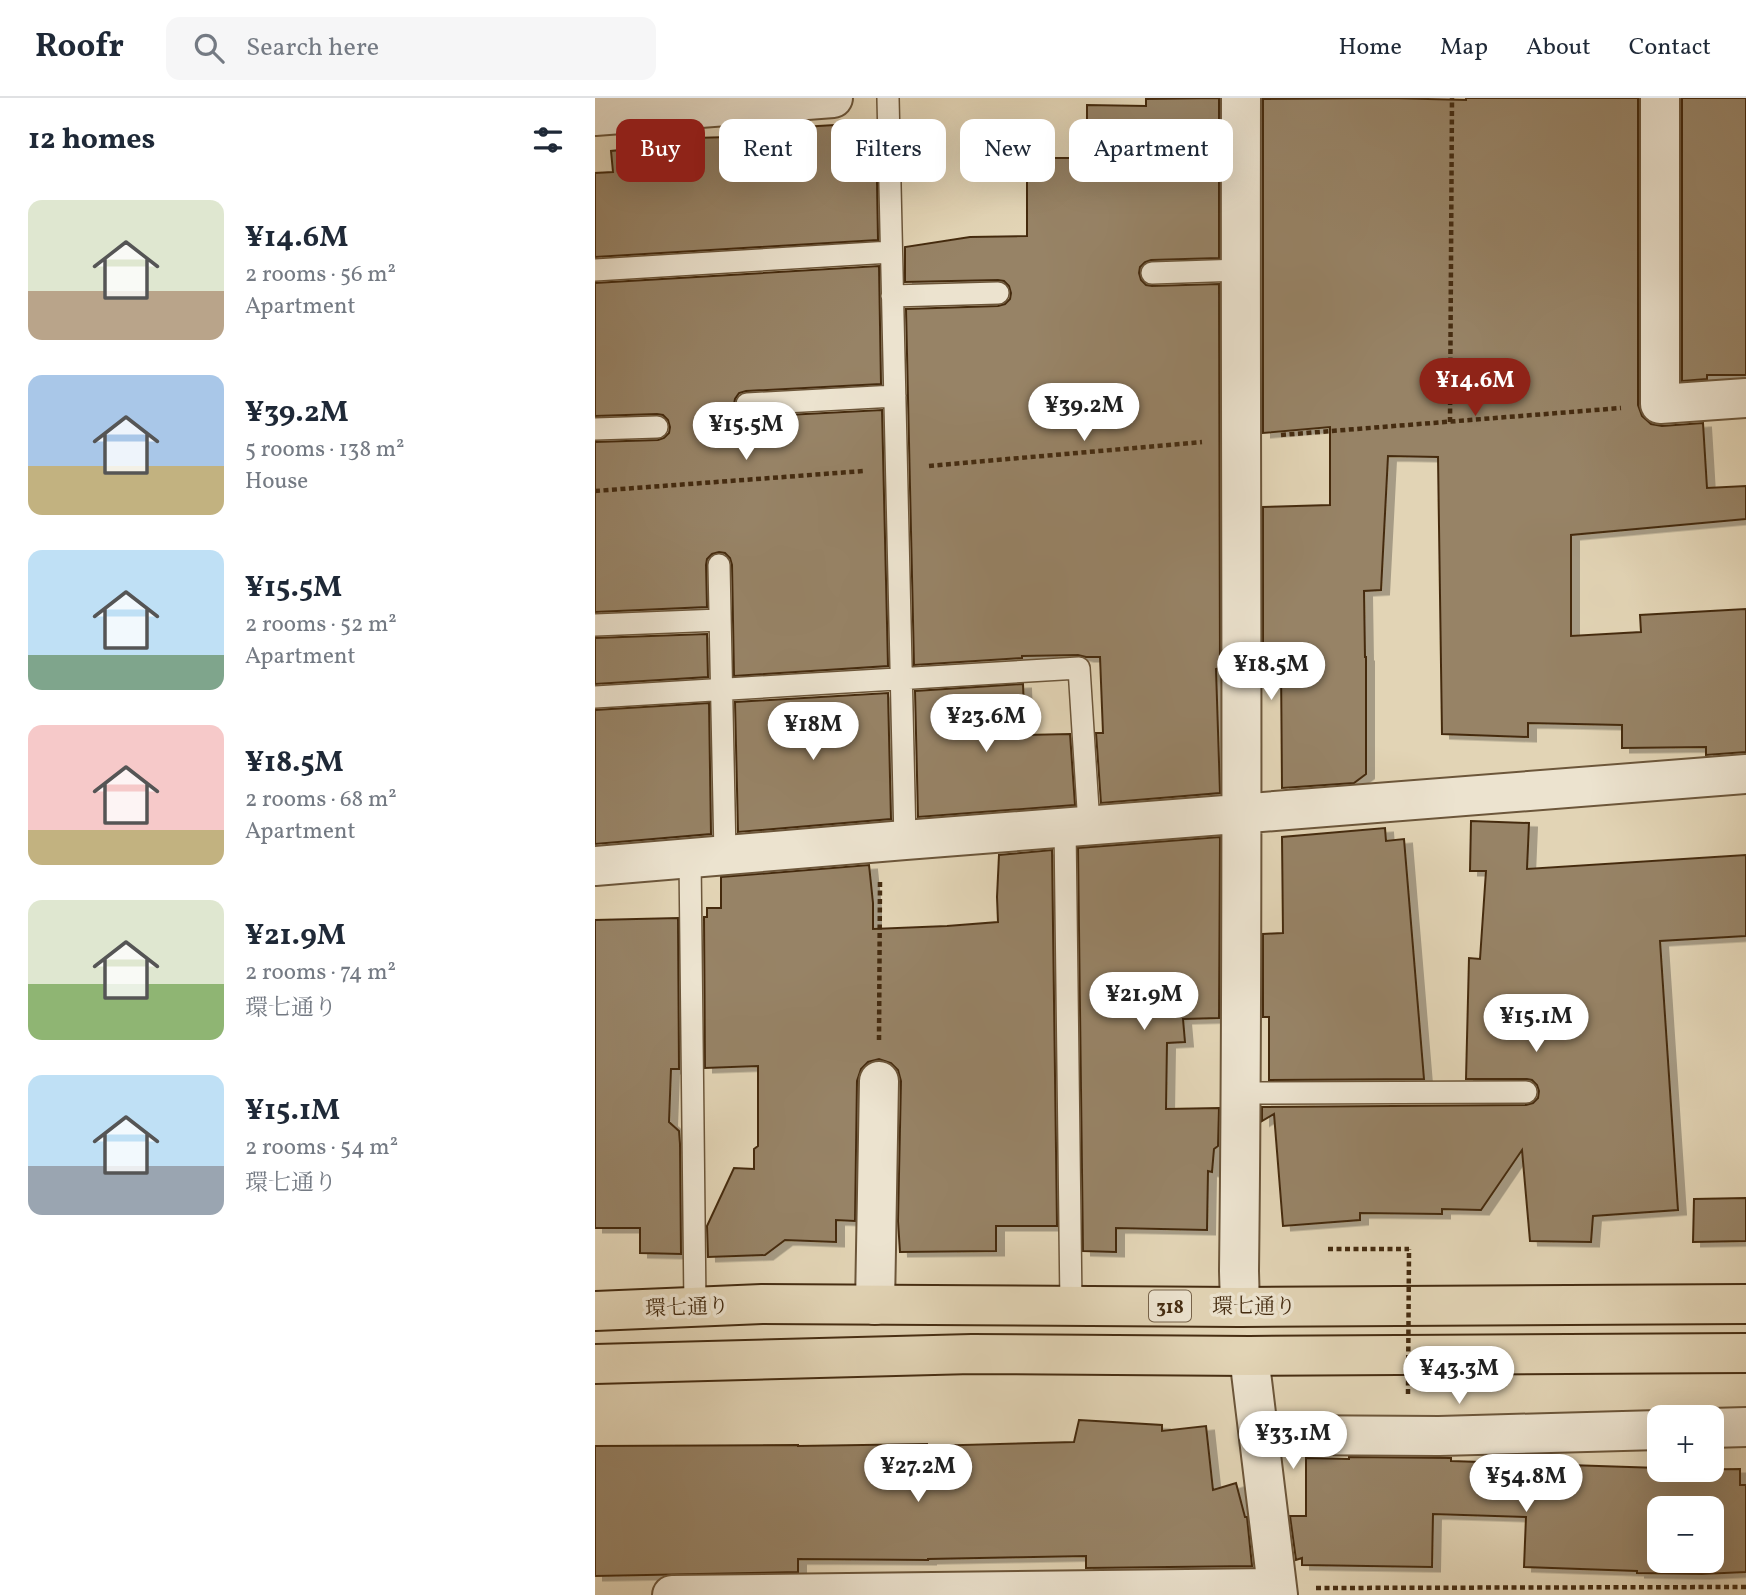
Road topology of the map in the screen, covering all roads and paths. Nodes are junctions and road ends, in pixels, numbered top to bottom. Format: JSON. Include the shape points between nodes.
{"nodes":[{"id":1,"x":833,"y":98,"type":"edge"},
{"id":2,"x":888,"y":98,"type":"edge"},
{"id":3,"x":1241,"y":98,"type":"edge"},
{"id":4,"x":1452,"y":98,"type":"edge"},
{"id":5,"x":1660,"y":98,"type":"edge"},
{"id":6,"x":595,"y":117,"type":"edge"},
{"id":7,"x":891,"y":252,"type":"junction"},
{"id":8,"x":595,"y":270,"type":"edge"},
{"id":9,"x":1241,"y":270,"type":"junction"},
{"id":10,"x":1152,"y":273,"type":"dead end"},
{"id":11,"x":998,"y":293,"type":"dead end"},
{"id":12,"x":892,"y":296,"type":"junction"},
{"id":13,"x":895,"y":396,"type":"junction"},
{"id":14,"x":1746,"y":398,"type":"edge"},
{"id":15,"x":747,"y":404,"type":"dead end"},
{"id":16,"x":1660,"y":404,"type":"junction"},
{"id":17,"x":1450,"y":422,"type":"junction"},
{"id":18,"x":657,"y":427,"type":"dead end"},
{"id":19,"x":595,"y":429,"type":"edge"},
{"id":20,"x":1240,"y":438,"type":"junction"},
{"id":21,"x":896,"y":469,"type":"junction"},
{"id":22,"x":595,"y":491,"type":"edge"},
{"id":23,"x":719,"y":565,"type":"dead end"},
{"id":24,"x":720,"y":620,"type":"junction"},
{"id":25,"x":595,"y":625,"type":"edge"},
{"id":26,"x":901,"y":679,"type":"junction"},
{"id":27,"x":721,"y":689,"type":"junction"},
{"id":28,"x":595,"y":697,"type":"edge"},
{"id":29,"x":1746,"y":774,"type":"edge"},
{"id":30,"x":1242,"y":813,"type":"junction"},
{"id":31,"x":1077,"y":826,"type":"junction"},
{"id":32,"x":892,"y":841,"type":"junction"},
{"id":33,"x":708,"y":856,"type":"junction"},
{"id":34,"x":595,"y":866,"type":"edge"},
{"id":35,"x":879,"y":1080,"type":"joint"},
{"id":36,"x":1526,"y":1092,"type":"dead end"},
{"id":37,"x":1240,"y":1093,"type":"junction"},
{"id":38,"x":1328,"y":1249,"type":"dead end"},
{"id":39,"x":1746,"y":1304,"type":"edge"},
{"id":40,"x":875,"y":1305,"type":"junction"},
{"id":41,"x":1071,"y":1306,"type":"junction"},
{"id":42,"x":695,"y":1307,"type":"junction"},
{"id":43,"x":1240,"y":1307,"type":"junction"},
{"id":44,"x":595,"y":1311,"type":"edge"},
{"id":45,"x":1746,"y":1353,"type":"edge"},
{"id":46,"x":1249,"y":1356,"type":"junction"},
{"id":47,"x":595,"y":1364,"type":"edge"},
{"id":48,"x":1408,"y":1394,"type":"dead end"},
{"id":49,"x":1746,"y":1427,"type":"edge"},
{"id":50,"x":1724,"y":1428,"type":"edge"},
{"id":51,"x":1647,"y":1430,"type":"edge"},
{"id":52,"x":1259,"y":1435,"type":"junction"},
{"id":53,"x":1746,"y":1587,"type":"edge"},
{"id":54,"x":1277,"y":1592,"type":"edge"},
{"id":55,"x":928,"y":1593,"type":"edge"},
{"id":56,"x":672,"y":1595,"type":"edge"}],
"edges":[{"from":1,"to":6,"type":"street"},
{"from":2,"to":7,"type":"lane"},
{"from":3,"to":9,"type":"street"},
{"from":4,"to":17,"type":"path"},
{"from":5,"to":16,"type":"street"},
{"from":7,"to":8,"type":"lane"},
{"from":7,"to":12,"type":"lane"},
{"from":9,"to":10,"type":"lane"},
{"from":9,"to":20,"type":"street"},
{"from":11,"to":12,"type":"lane"},
{"from":12,"to":13,"type":"lane"},
{"from":13,"to":15,"type":"lane"},
{"from":13,"to":21,"type":"lane"},
{"from":14,"to":16,"type":"street"},
{"from":16,"to":17,"type":"path"},
{"from":17,"to":20,"type":"path"},
{"from":18,"to":19,"type":"lane"},
{"from":20,"to":21,"type":"path"},
{"from":20,"to":30,"type":"street"},
{"from":21,"to":22,"type":"path"},
{"from":21,"to":26,"type":"lane"},
{"from":23,"to":24,"type":"lane"},
{"from":24,"to":25,"type":"lane"},
{"from":24,"to":27,"type":"lane"},
{"from":26,"to":27,"type":"lane"},
{"from":26,"to":31,"type":"lane","via":[[1079,667]]},
{"from":26,"to":32,"type":"lane"},
{"from":27,"to":28,"type":"lane"},
{"from":27,"to":33,"type":"lane"},
{"from":29,"to":30,"type":"street"},
{"from":30,"to":31,"type":"street"},
{"from":30,"to":37,"type":"street"},
{"from":31,"to":32,"type":"street"},
{"from":31,"to":41,"type":"lane"},
{"from":32,"to":33,"type":"street"},
{"from":32,"to":35,"type":"path"},
{"from":33,"to":34,"type":"street"},
{"from":33,"to":42,"type":"lane"},
{"from":35,"to":40,"type":"street"},
{"from":36,"to":37,"type":"lane"},
{"from":37,"to":43,"type":"street"},
{"from":38,"to":48,"type":"path","bridge":true,"via":[[1409,1249]]},
{"from":39,"to":43,"type":"main road","name":"環七通り","number":"318"},
{"from":40,"to":41,"type":"main road","name":"環七通り","number":"318"},
{"from":40,"to":42,"type":"main road","name":"環七通り","number":"318"},
{"from":41,"to":43,"type":"main road","name":"環七通り","number":"318"},
{"from":42,"to":44,"type":"main road","name":"環七通り","number":"318"},
{"from":45,"to":46,"type":"main road"},
{"from":46,"to":47,"type":"main road","via":[[972,1354]]},
{"from":46,"to":52,"type":"street"},
{"from":49,"to":50,"type":"street"},
{"from":51,"to":52,"type":"street"},
{"from":52,"to":54,"type":"street"},
{"from":53,"to":54,"type":"path"},
{"from":54,"to":55,"type":"street"},
{"from":55,"to":56,"type":"street"}]}
